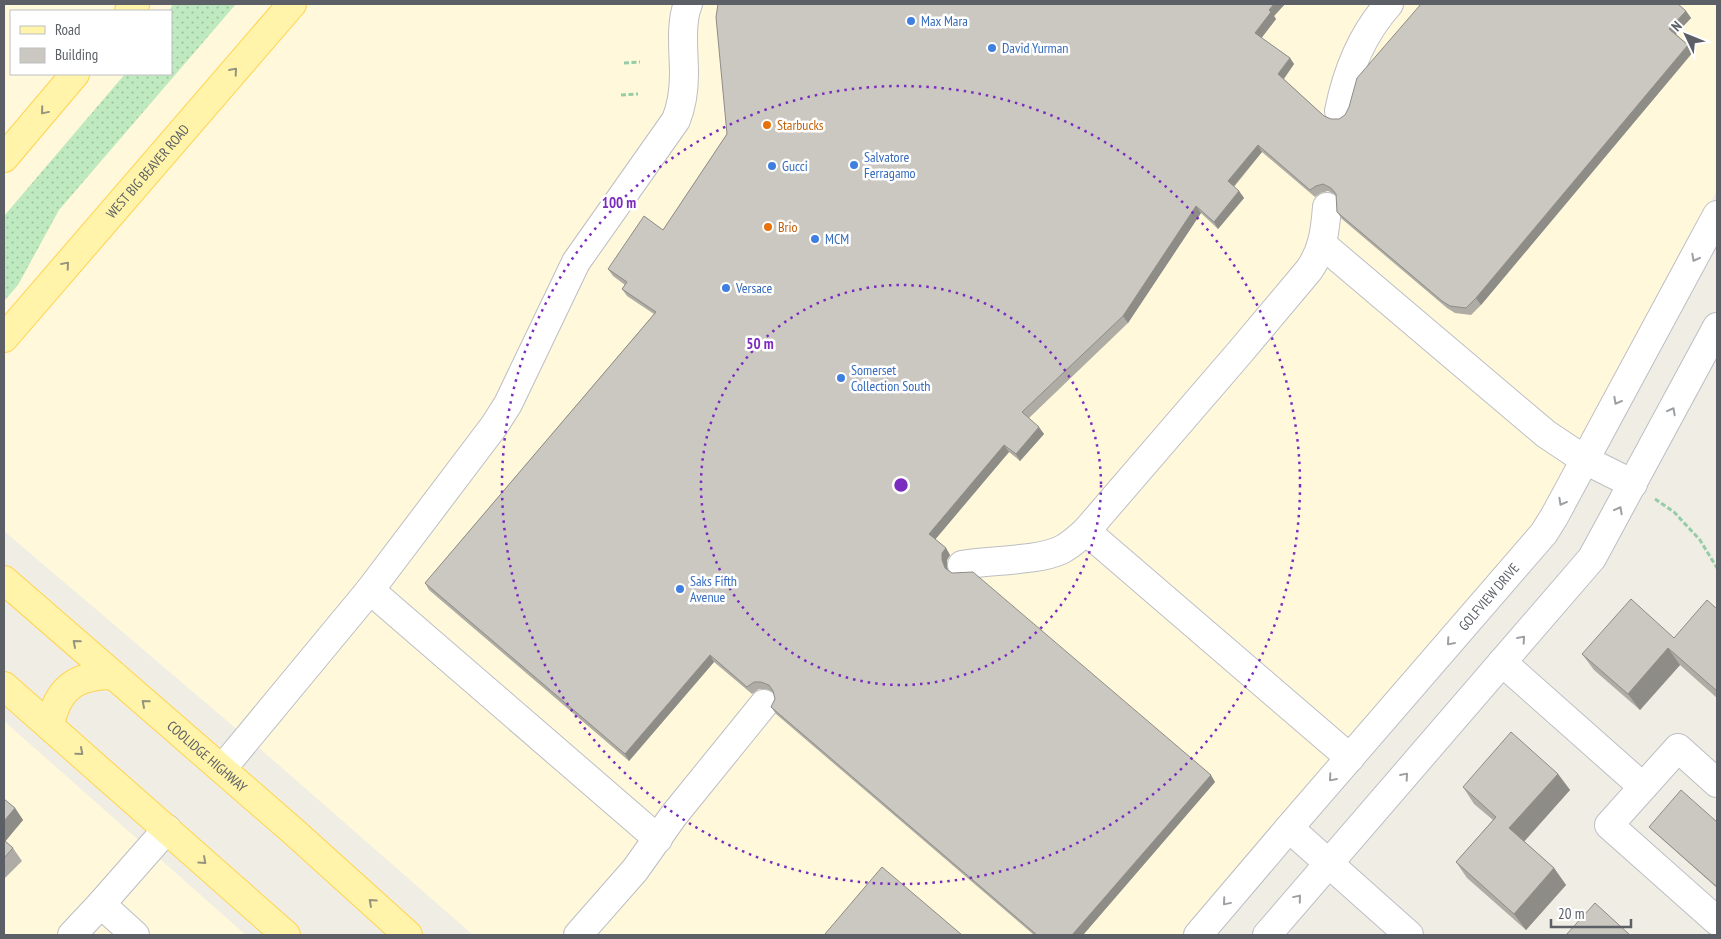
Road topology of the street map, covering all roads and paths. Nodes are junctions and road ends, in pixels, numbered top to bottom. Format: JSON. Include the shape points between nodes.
{"nodes":[{"id":1,"x":292,"y":4,"type":"edge"},
{"id":2,"x":688,"y":4,"type":"edge"},
{"id":3,"x":1389,"y":4,"type":"edge"},
{"id":4,"x":640,"y":62,"type":"dead end"},
{"id":5,"x":624,"y":63,"type":"dead end"},
{"id":6,"x":74,"y":75,"type":"edge"},
{"id":7,"x":638,"y":94,"type":"dead end"},
{"id":8,"x":621,"y":95,"type":"dead end"},
{"id":9,"x":1339,"y":111,"type":"dead end"},
{"id":10,"x":4,"y":158,"type":"edge"},
{"id":11,"x":1328,"y":207,"type":"dead end"},
{"id":12,"x":1717,"y":215,"type":"edge"},
{"id":13,"x":1322,"y":244,"type":"junction"},
{"id":14,"x":1717,"y":328,"type":"edge"},
{"id":15,"x":4,"y":338,"type":"edge"},
{"id":16,"x":1586,"y":460,"type":"junction"},
{"id":17,"x":1642,"y":491,"type":"junction"},
{"id":18,"x":1086,"y":531,"type":"junction"},
{"id":19,"x":962,"y":565,"type":"dead end"},
{"id":20,"x":1717,"y":568,"type":"edge"},
{"id":21,"x":4,"y":580,"type":"edge"},
{"id":22,"x":370,"y":590,"type":"junction"},
{"id":23,"x":1502,"y":662,"type":"junction"},
{"id":24,"x":112,"y":675,"type":"junction"},
{"id":25,"x":4,"y":686,"type":"edge"},
{"id":26,"x":764,"y":704,"type":"dead end"},
{"id":27,"x":50,"y":726,"type":"junction"},
{"id":28,"x":1350,"y":758,"type":"junction"},
{"id":29,"x":222,"y":769,"type":"junction"},
{"id":30,"x":1717,"y":783,"type":"edge"},
{"id":31,"x":1643,"y":787,"type":"junction"},
{"id":32,"x":1289,"y":828,"type":"junction"},
{"id":33,"x":167,"y":829,"type":"junction"},
{"id":34,"x":658,"y":839,"type":"junction"},
{"id":35,"x":1328,"y":863,"type":"junction"},
{"id":36,"x":101,"y":904,"type":"junction"},
{"id":37,"x":1717,"y":921,"type":"edge"},
{"id":38,"x":72,"y":935,"type":"edge"},
{"id":39,"x":135,"y":935,"type":"edge"},
{"id":40,"x":286,"y":935,"type":"edge"},
{"id":41,"x":408,"y":935,"type":"edge"},
{"id":42,"x":578,"y":935,"type":"edge"},
{"id":43,"x":1198,"y":935,"type":"edge"},
{"id":44,"x":1266,"y":935,"type":"edge"},
{"id":45,"x":1409,"y":935,"type":"edge"}],
"edges":[{"from":15,"to":1,"type":"main road","name":"WEST BIG BEAVER ROAD","one_way":true},
{"from":2,"to":22,"type":"street","via":[[683,37],[682,100],[676,120],[576,262],[508,404],[494,426]]},
{"from":3,"to":9,"type":"street","via":[[1362,39]]},
{"from":4,"to":5,"type":"path"},
{"from":6,"to":10,"type":"main road","one_way":true},
{"from":7,"to":8,"type":"path"},
{"from":11,"to":13,"type":"street"},
{"from":12,"to":16,"type":"street","name":"GOLFVIEW DRIVE","one_way":true},
{"from":13,"to":16,"type":"street","via":[[1546,434]]},
{"from":13,"to":18,"type":"street","via":[[1317,258],[1304,276]]},
{"from":17,"to":14,"type":"street","one_way":true},
{"from":16,"to":17,"type":"street"},
{"from":16,"to":28,"type":"street","name":"GOLFVIEW DRIVE","one_way":true,"via":[[1544,533]]},
{"from":17,"to":20,"type":"path","via":[[1674,512],[1700,540]]},
{"from":23,"to":17,"type":"street","one_way":true,"via":[[1592,558]]},
{"from":18,"to":19,"type":"street","via":[[1059,551],[1030,558]]},
{"from":18,"to":28,"type":"street"},
{"from":24,"to":21,"type":"main road","name":"COOLIDGE HIGHWAY","one_way":true},
{"from":22,"to":29,"type":"street"},
{"from":22,"to":34,"type":"street"},
{"from":23,"to":31,"type":"street"},
{"from":35,"to":23,"type":"street","one_way":true},
{"from":24,"to":27,"type":"main road","via":[[78,680],[62,694],[53,709]]},
{"from":29,"to":24,"type":"main road","name":"COOLIDGE HIGHWAY","one_way":true},
{"from":25,"to":27,"type":"main road"},
{"from":26,"to":34,"type":"street"},
{"from":27,"to":33,"type":"main road","one_way":true},
{"from":28,"to":32,"type":"street","name":"GOLFVIEW DRIVE","one_way":true},
{"from":41,"to":29,"type":"main road","name":"COOLIDGE HIGHWAY","one_way":true},
{"from":30,"to":31,"type":"street","via":[[1678,748]]},
{"from":31,"to":37,"type":"street","via":[[1609,825]]},
{"from":32,"to":35,"type":"street"},
{"from":32,"to":43,"type":"street","name":"GOLFVIEW DRIVE","one_way":true},
{"from":33,"to":36,"type":"street"},
{"from":33,"to":40,"type":"main road","one_way":true},
{"from":34,"to":42,"type":"street"},
{"from":44,"to":35,"type":"street","one_way":true},
{"from":35,"to":45,"type":"street"},
{"from":36,"to":38,"type":"street"},
{"from":36,"to":39,"type":"street"}]}
